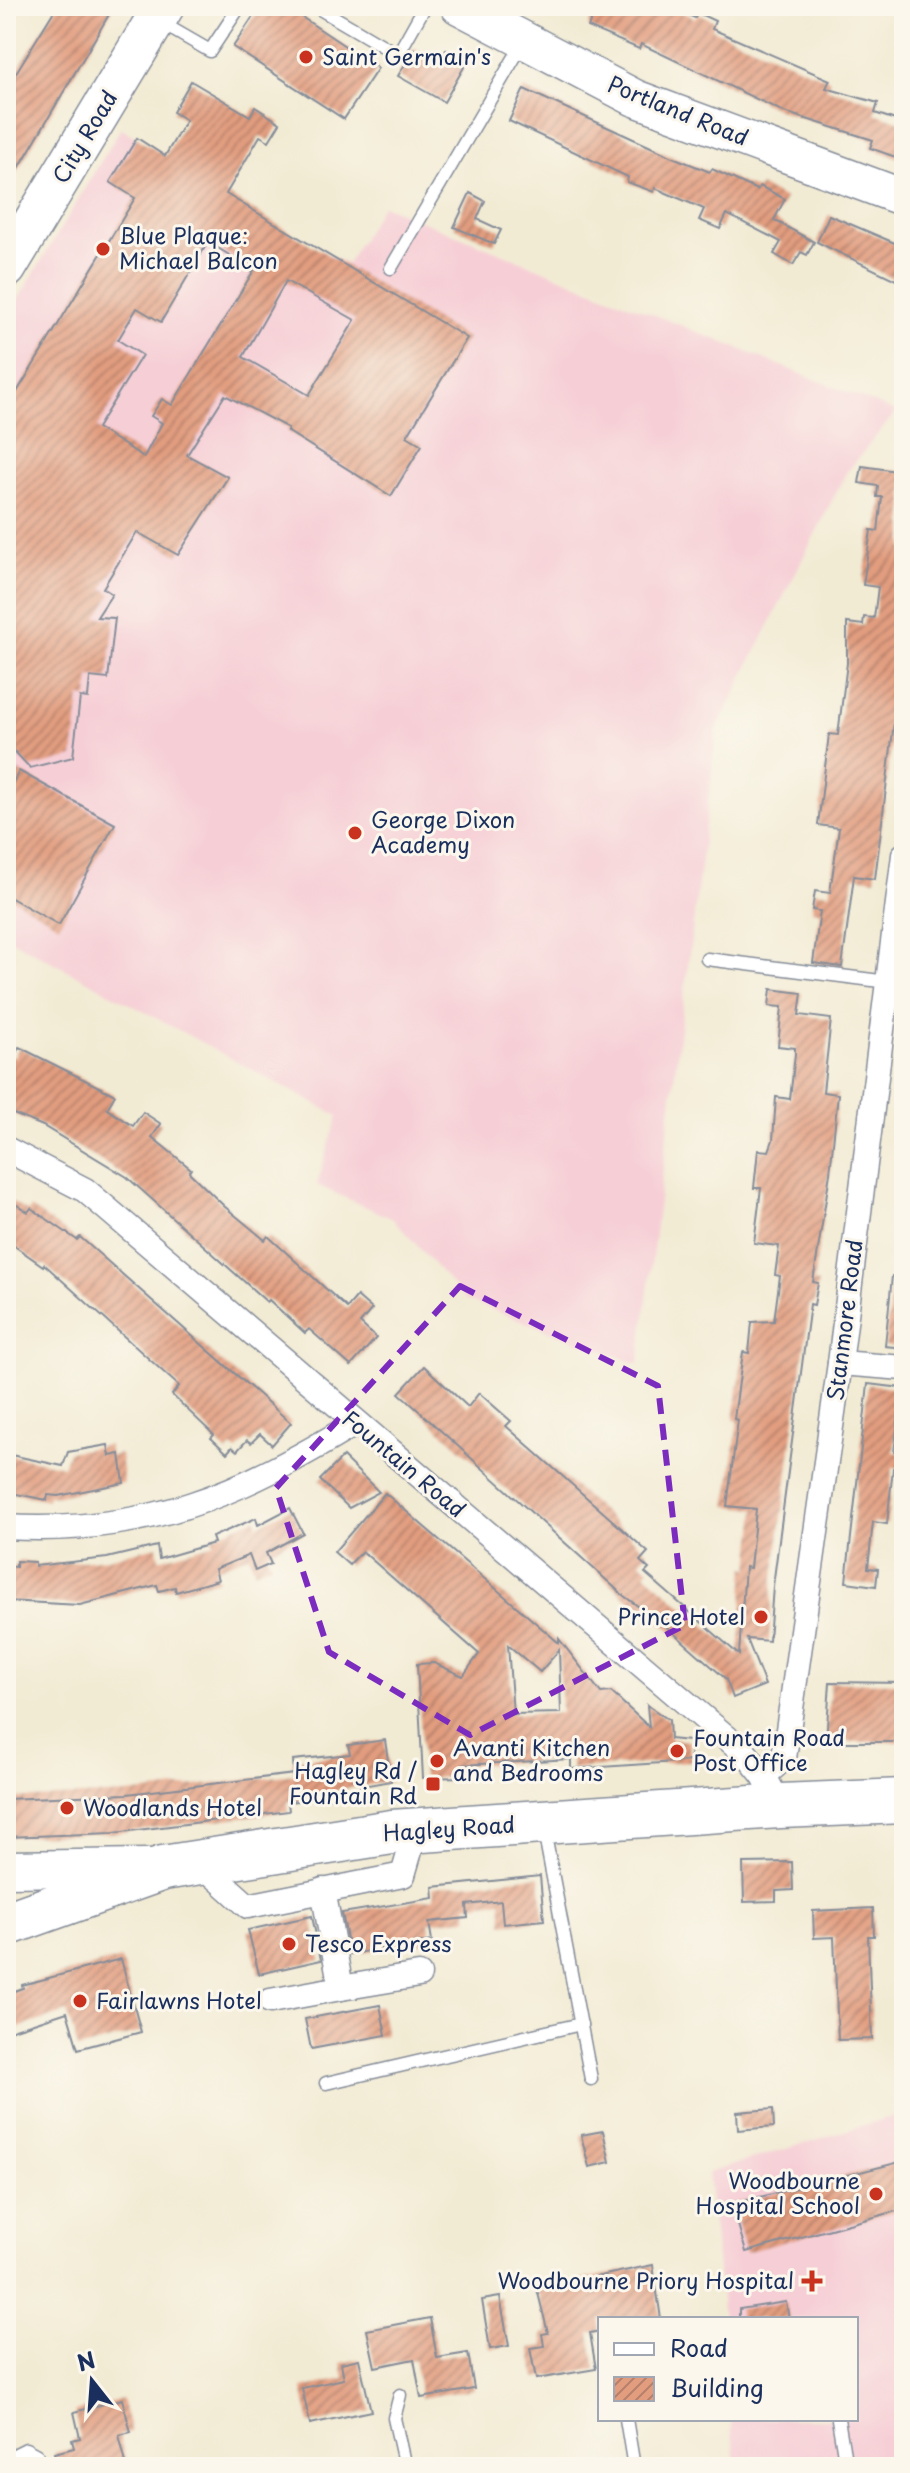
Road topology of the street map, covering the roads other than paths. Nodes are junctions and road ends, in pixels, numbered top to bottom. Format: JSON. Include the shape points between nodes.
{"nodes":[{"id":1,"x":240,"y":6,"type":"edge"},
{"id":2,"x":315,"y":6,"type":"edge"},
{"id":3,"x":425,"y":6,"type":"edge"},
{"id":4,"x":459,"y":6,"type":"edge"},
{"id":5,"x":160,"y":13,"type":"edge"},
{"id":6,"x":524,"y":40,"type":"junction"},
{"id":7,"x":904,"y":198,"type":"edge"},
{"id":8,"x":6,"y":268,"type":"edge"},
{"id":9,"x":391,"y":268,"type":"dead end"},
{"id":10,"x":904,"y":855,"type":"edge"},
{"id":11,"x":707,"y":959,"type":"dead end"},
{"id":12,"x":888,"y":982,"type":"junction"},
{"id":13,"x":6,"y":1149,"type":"edge"},
{"id":14,"x":840,"y":1363,"type":"junction"},
{"id":15,"x":904,"y":1368,"type":"edge"},
{"id":16,"x":356,"y":1423,"type":"junction"},
{"id":17,"x":6,"y":1527,"type":"edge"},
{"id":18,"x":772,"y":1791,"type":"junction"},
{"id":19,"x":904,"y":1801,"type":"edge"},
{"id":20,"x":543,"y":1823,"type":"junction"},
{"id":21,"x":416,"y":1830,"type":"junction"},
{"id":22,"x":180,"y":1864,"type":"junction"},
{"id":23,"x":6,"y":1869,"type":"edge"},
{"id":24,"x":6,"y":1881,"type":"edge"},
{"id":25,"x":323,"y":1890,"type":"junction"},
{"id":26,"x":48,"y":1906,"type":"junction"},
{"id":27,"x":6,"y":1924,"type":"edge"},
{"id":28,"x":419,"y":1975,"type":"dead end"},
{"id":29,"x":341,"y":1988,"type":"junction"},
{"id":30,"x":270,"y":2001,"type":"dead end"},
{"id":31,"x":581,"y":2024,"type":"junction"},
{"id":32,"x":591,"y":2079,"type":"dead end"},
{"id":33,"x":326,"y":2083,"type":"dead end"},
{"id":34,"x":400,"y":2395,"type":"dead end"},
{"id":35,"x":626,"y":2421,"type":"edge"},
{"id":36,"x":838,"y":2421,"type":"edge"},
{"id":37,"x":37,"y":2455,"type":"dead end"},
{"id":38,"x":6,"y":2459,"type":"edge"},
{"id":39,"x":405,"y":2467,"type":"edge"},
{"id":40,"x":634,"y":2467,"type":"edge"},
{"id":41,"x":846,"y":2467,"type":"edge"}],
"edges":[{"from":1,"to":5,"type":"lane","via":[[210,51]]},
{"from":2,"to":3,"type":"lane","via":[[395,53]]},
{"from":4,"to":6,"type":"main road","name":"Portland Road"},
{"from":5,"to":8,"type":"main road","name":"City Road"},
{"from":6,"to":7,"type":"main road","name":"Portland Road","via":[[635,98]]},
{"from":6,"to":9,"type":"lane"},
{"from":10,"to":12,"type":"street","name":"Stanmore Road"},
{"from":11,"to":12,"type":"lane"},
{"from":12,"to":14,"type":"street","name":"Stanmore Road"},
{"from":13,"to":16,"type":"street","name":"Fountain Road","via":[[85,1190]]},
{"from":14,"to":15,"type":"street"},
{"from":14,"to":18,"type":"street","name":"Stanmore Road","via":[[784,1758]]},
{"from":16,"to":17,"type":"street","via":[[287,1465],[179,1511],[105,1527]]},
{"from":16,"to":18,"type":"street","name":"Fountain Road","via":[[746,1754]]},
{"from":18,"to":19,"type":"highway","name":"Hagley Road"},
{"from":18,"to":20,"type":"highway","name":"Hagley Road"},
{"from":20,"to":21,"type":"highway","name":"Hagley Road"},
{"from":20,"to":31,"type":"lane"},
{"from":21,"to":22,"type":"highway","name":"Hagley Road"},
{"from":21,"to":25,"type":"street","via":[[403,1875]]},
{"from":22,"to":23,"type":"main road"},
{"from":22,"to":25,"type":"street","via":[[248,1906]]},
{"from":22,"to":26,"type":"highway","name":"Hagley Road"},
{"from":24,"to":26,"type":"main road"},
{"from":25,"to":29,"type":"street"},
{"from":26,"to":27,"type":"highway","name":"Hagley Road"},
{"from":28,"to":29,"type":"street"},
{"from":29,"to":30,"type":"street"},
{"from":31,"to":32,"type":"lane"},
{"from":31,"to":33,"type":"lane"},
{"from":34,"to":39,"type":"lane","via":[[394,2418]]},
{"from":35,"to":40,"type":"lane"},
{"from":36,"to":41,"type":"lane"},
{"from":37,"to":38,"type":"lane","via":[[26,2449]]}]}
